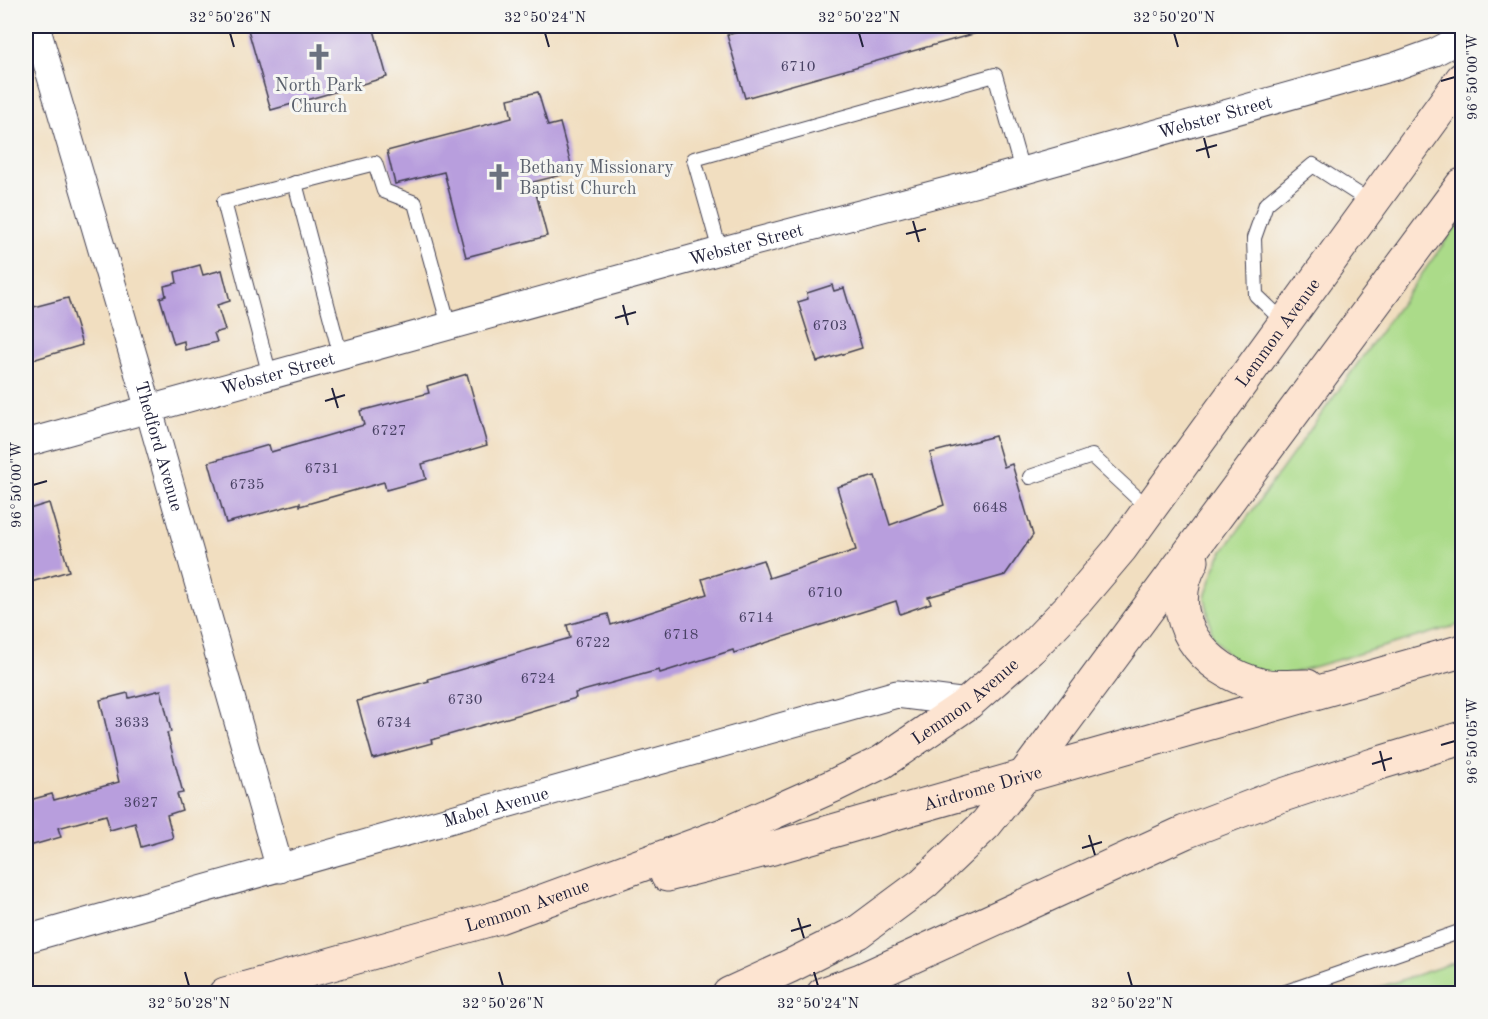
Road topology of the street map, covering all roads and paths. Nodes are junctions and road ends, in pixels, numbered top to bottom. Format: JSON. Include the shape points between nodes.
{"nodes":[{"id":1,"x":36,"y":26,"type":"edge"},
{"id":2,"x":1462,"y":38,"type":"edge"},
{"id":3,"x":1462,"y":79,"type":"edge"},
{"id":4,"x":1022,"y":171,"type":"junction"},
{"id":5,"x":295,"y":183,"type":"junction"},
{"id":6,"x":1462,"y":185,"type":"edge"},
{"id":7,"x":1372,"y":203,"type":"junction"},
{"id":8,"x":720,"y":251,"type":"junction"},
{"id":9,"x":1284,"y":322,"type":"junction"},
{"id":10,"x":449,"y":326,"type":"junction"},
{"id":11,"x":341,"y":357,"type":"junction"},
{"id":12,"x":270,"y":376,"type":"junction"},
{"id":13,"x":149,"y":409,"type":"junction"},
{"id":14,"x":26,"y":443,"type":"edge"},
{"id":15,"x":1030,"y":477,"type":"dead end"},
{"id":16,"x":1149,"y":509,"type":"junction"},
{"id":17,"x":1212,"y":523,"type":"junction"},
{"id":18,"x":1462,"y":651,"type":"edge"},
{"id":19,"x":1338,"y":687,"type":"junction"},
{"id":20,"x":968,"y":703,"type":"junction"},
{"id":21,"x":1462,"y":738,"type":"edge"},
{"id":22,"x":1024,"y":776,"type":"junction"},
{"id":23,"x":280,"y":868,"type":"junction"},
{"id":24,"x":499,"y":917,"type":"junction"},
{"id":25,"x":1462,"y":931,"type":"edge"},
{"id":26,"x":26,"y":939,"type":"edge"},
{"id":27,"x":225,"y":993,"type":"edge"},
{"id":28,"x":729,"y":993,"type":"edge"},
{"id":29,"x":823,"y":993,"type":"edge"},
{"id":30,"x":1280,"y":993,"type":"edge"}],
"edges":[{"from":1,"to":13,"type":"street","name":"Thedford Avenue"},
{"from":2,"to":4,"type":"street","name":"Webster Street","via":[[1396,66]]},
{"from":3,"to":7,"type":"main road","name":"Lemmon Avenue"},
{"from":4,"to":8,"type":"street","name":"Webster Street"},
{"from":4,"to":8,"type":"lane","via":[[995,75],[694,159]]},
{"from":5,"to":10,"type":"lane","via":[[375,163],[384,191],[415,203]]},
{"from":5,"to":11,"type":"lane"},
{"from":5,"to":12,"type":"lane","via":[[224,202]]},
{"from":6,"to":17,"type":"main road"},
{"from":7,"to":9,"type":"main road","name":"Lemmon Avenue"},
{"from":7,"to":9,"type":"lane","via":[[1313,165],[1266,204],[1254,237],[1256,295]]},
{"from":8,"to":10,"type":"street","name":"Webster Street"},
{"from":9,"to":16,"type":"main road","name":"Lemmon Avenue"},
{"from":10,"to":11,"type":"street","name":"Webster Street"},
{"from":11,"to":12,"type":"street","name":"Webster Street"},
{"from":12,"to":13,"type":"street","name":"Webster Street"},
{"from":13,"to":14,"type":"street","name":"Webster Street"},
{"from":13,"to":23,"type":"street","name":"Thedford Avenue"},
{"from":15,"to":16,"type":"lane","via":[[1092,456]]},
{"from":16,"to":20,"type":"main road","name":"Lemmon Avenue","via":[[1077,600],[1032,647]]},
{"from":17,"to":19,"type":"main road","via":[[1186,573],[1181,598],[1187,629],[1203,655],[1226,671],[1261,685]]},
{"from":17,"to":22,"type":"main road"},
{"from":18,"to":19,"type":"main road","name":"Airdrome Drive"},
{"from":19,"to":22,"type":"main road","name":"Airdrome Drive"},
{"from":20,"to":23,"type":"street","name":"Mabel Avenue","via":[[897,694]]},
{"from":20,"to":24,"type":"main road","name":"Lemmon Avenue","via":[[882,762],[835,786],[723,835]]},
{"from":21,"to":29,"type":"main road","via":[[1271,799],[1185,832],[861,980]]},
{"from":22,"to":24,"type":"main road","name":"Airdrome Drive","via":[[773,848]]},
{"from":22,"to":28,"type":"main road","via":[[986,824],[924,883],[858,932]]},
{"from":23,"to":26,"type":"street","name":"Mabel Avenue"},
{"from":24,"to":27,"type":"main road","name":"Lemmon Avenue"},
{"from":25,"to":30,"type":"lane"}]}
